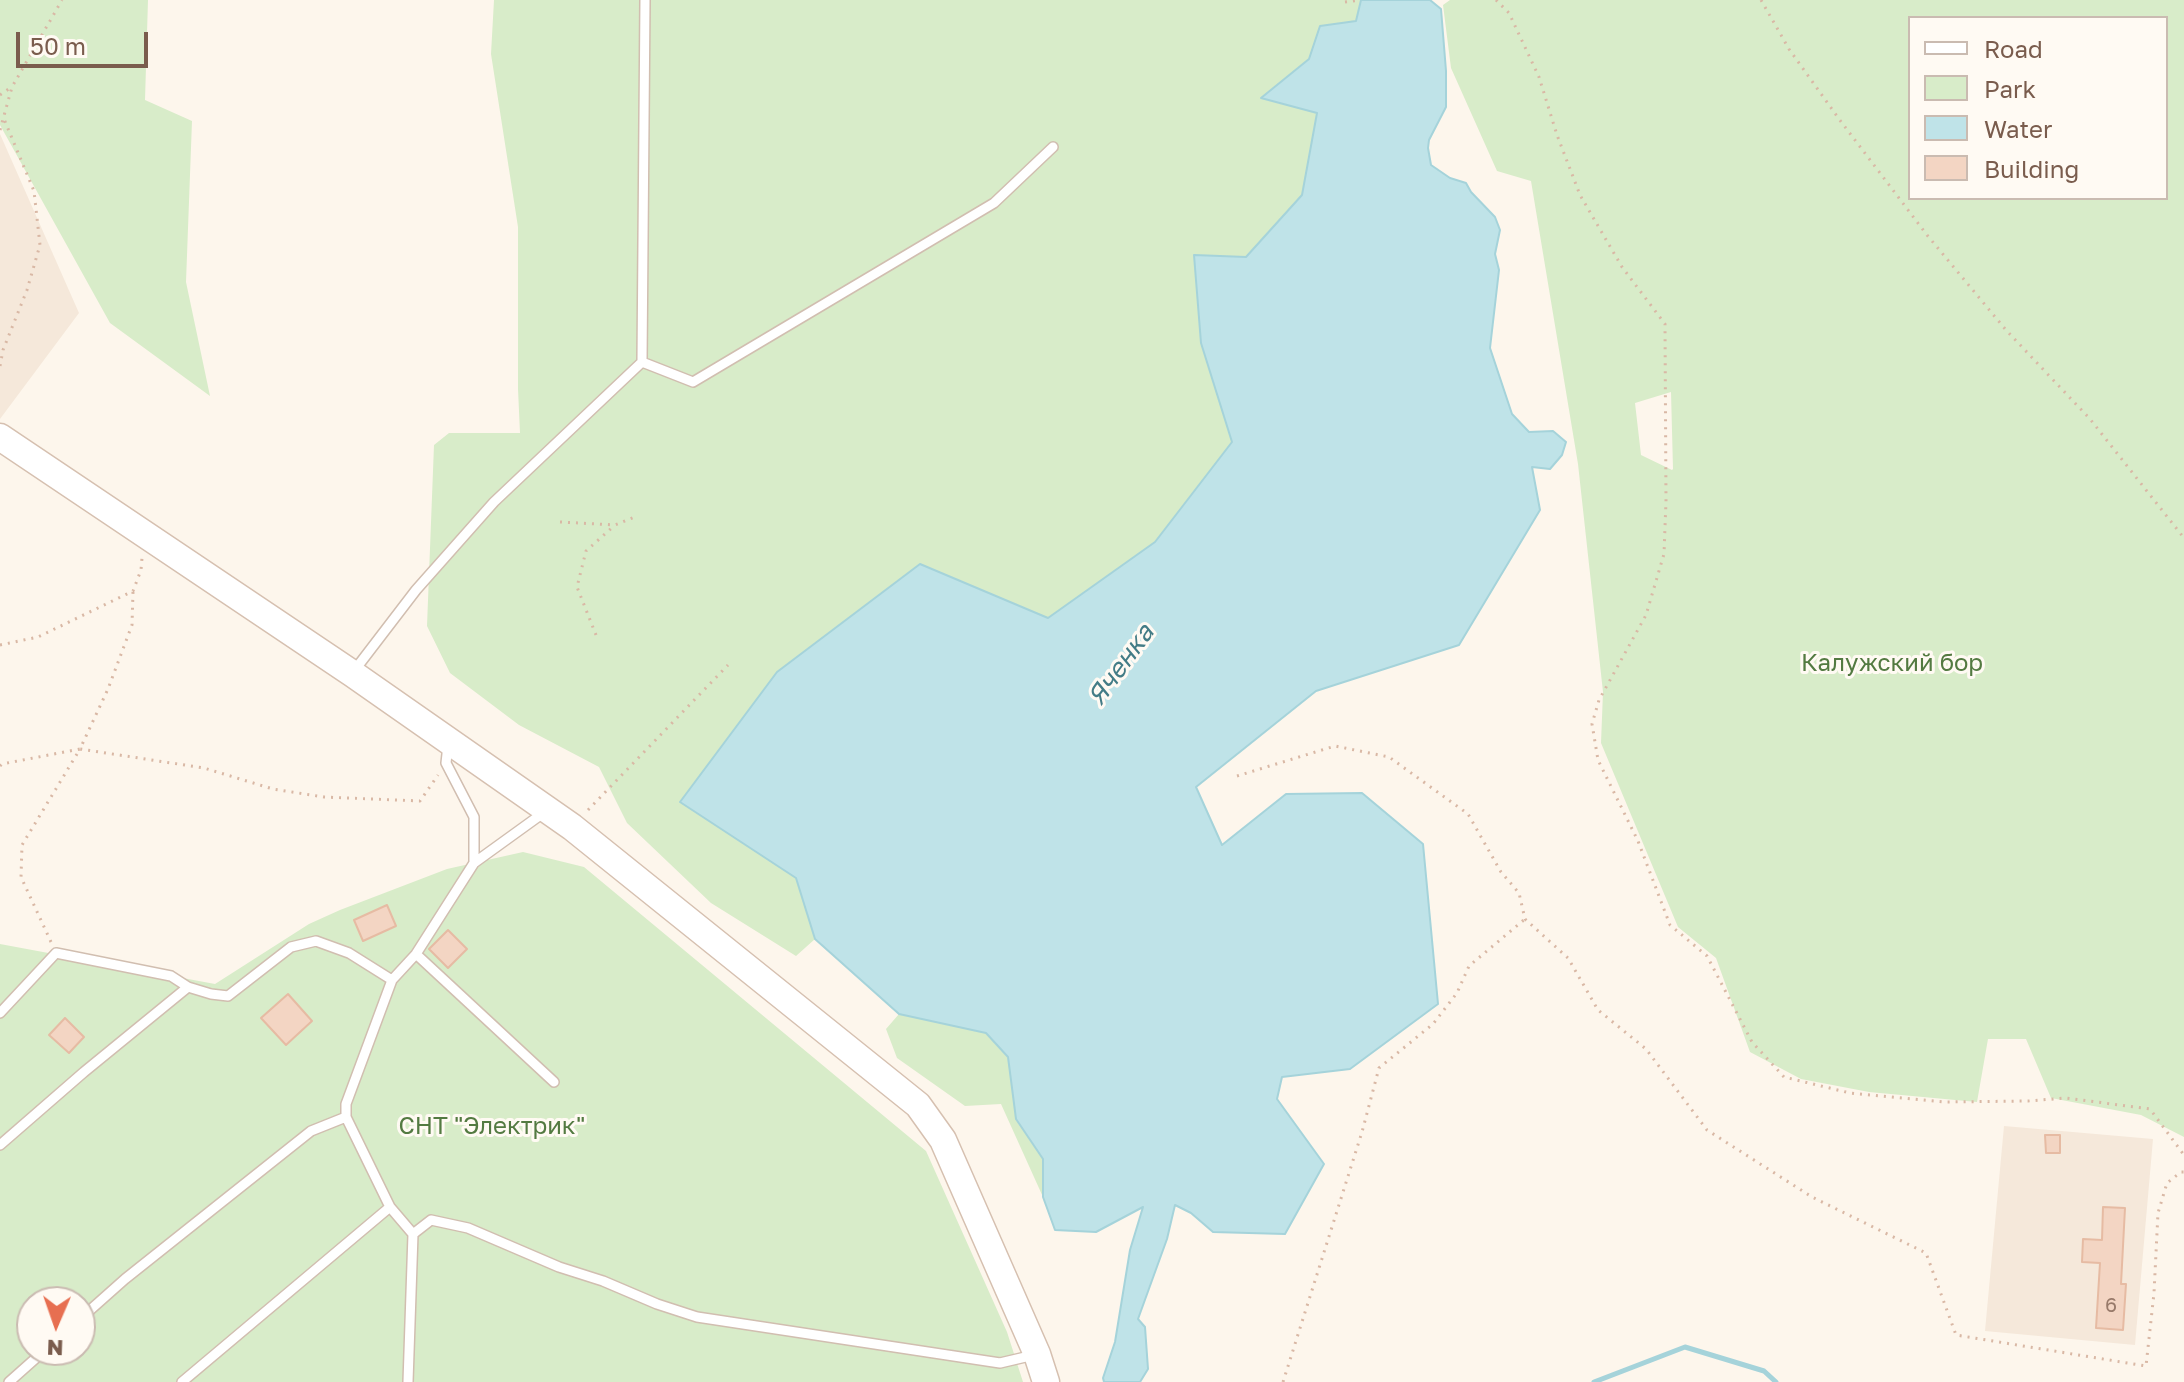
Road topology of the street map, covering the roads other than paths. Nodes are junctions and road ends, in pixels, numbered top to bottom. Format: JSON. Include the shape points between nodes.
{"nodes":[{"id":1,"x":645,"y":0,"type":"edge"},
{"id":2,"x":1053,"y":147,"type":"dead end"},
{"id":3,"x":642,"y":362,"type":"junction"},
{"id":4,"x":0,"y":437,"type":"edge"},
{"id":5,"x":353,"y":674,"type":"junction"},
{"id":6,"x":447,"y":752,"type":"junction"},
{"id":7,"x":547,"y":810,"type":"junction"},
{"id":8,"x":474,"y":863,"type":"junction"},
{"id":9,"x":416,"y":954,"type":"junction"},
{"id":10,"x":392,"y":980,"type":"junction"},
{"id":11,"x":188,"y":987,"type":"junction"},
{"id":12,"x":0,"y":1013,"type":"edge"},
{"id":13,"x":554,"y":1082,"type":"dead end"},
{"id":14,"x":346,"y":1117,"type":"junction"},
{"id":15,"x":0,"y":1145,"type":"edge"},
{"id":16,"x":390,"y":1207,"type":"junction"},
{"id":17,"x":413,"y":1234,"type":"junction"},
{"id":18,"x":96,"y":1305,"type":"edge"},
{"id":19,"x":1037,"y":1354,"type":"junction"},
{"id":20,"x":27,"y":1366,"type":"edge"},
{"id":21,"x":9,"y":1382,"type":"edge"},
{"id":22,"x":182,"y":1382,"type":"edge"},
{"id":23,"x":408,"y":1382,"type":"edge"},
{"id":24,"x":1046,"y":1382,"type":"edge"}],
"edges":[{"from":1,"to":3,"type":"lane"},
{"from":2,"to":3,"type":"lane","via":[[994,203],[693,382]]},
{"from":3,"to":5,"type":"lane","via":[[494,502],[416,590]]},
{"from":4,"to":5,"type":"street"},
{"from":5,"to":6,"type":"street"},
{"from":6,"to":7,"type":"street"},
{"from":6,"to":8,"type":"lane","via":[[474,817]]},
{"from":7,"to":8,"type":"lane"},
{"from":7,"to":19,"type":"street","via":[[918,1105],[943,1140]]},
{"from":8,"to":9,"type":"lane"},
{"from":9,"to":10,"type":"lane"},
{"from":9,"to":13,"type":"lane"},
{"from":10,"to":11,"type":"lane","via":[[349,953],[316,941],[291,947],[228,996]]},
{"from":10,"to":14,"type":"lane","via":[[346,1104]]},
{"from":11,"to":12,"type":"lane","via":[[171,976],[56,953]]},
{"from":11,"to":15,"type":"lane"},
{"from":14,"to":16,"type":"lane"},
{"from":14,"to":18,"type":"lane","via":[[311,1131]]},
{"from":16,"to":17,"type":"lane"},
{"from":16,"to":22,"type":"lane"},
{"from":17,"to":19,"type":"lane","via":[[431,1220],[468,1228],[697,1317],[1000,1363]]},
{"from":17,"to":23,"type":"lane"},
{"from":19,"to":24,"type":"street"},
{"from":20,"to":21,"type":"lane"}]}
